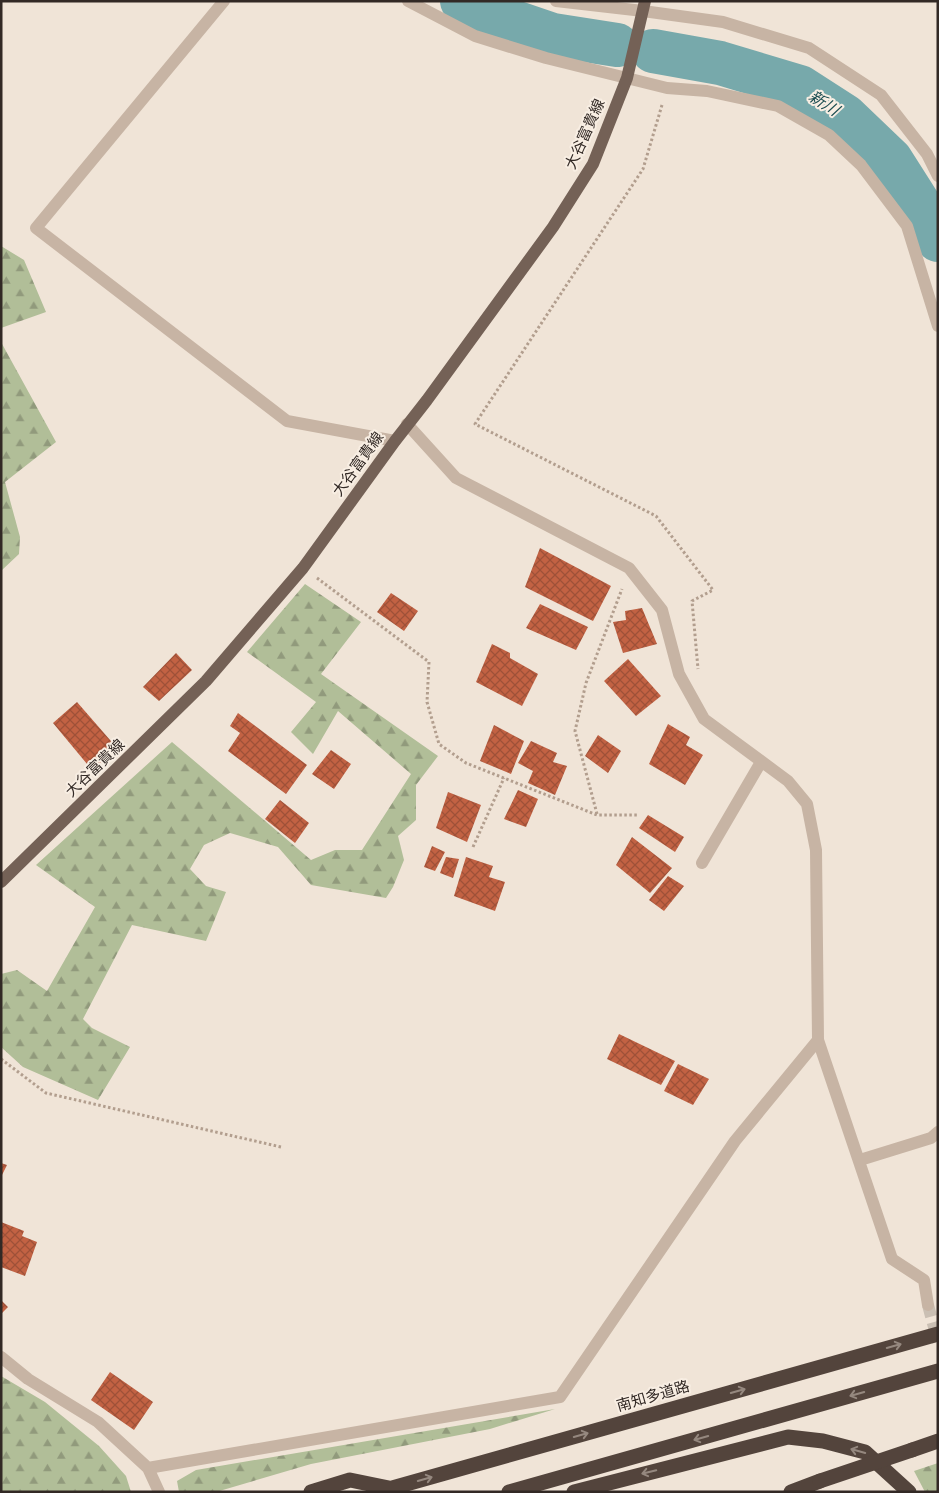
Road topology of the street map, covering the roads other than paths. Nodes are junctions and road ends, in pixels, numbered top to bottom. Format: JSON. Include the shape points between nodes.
{"nodes":[{"id":1,"x":224,"y":1,"type":"edge"},
{"id":2,"x":408,"y":1,"type":"edge"},
{"id":3,"x":556,"y":1,"type":"edge"},
{"id":4,"x":644,"y":6,"type":"edge"},
{"id":5,"x":627,"y":78,"type":"junction"},
{"id":6,"x":938,"y":176,"type":"edge"},
{"id":7,"x":938,"y":326,"type":"edge"},
{"id":8,"x":407,"y":424,"type":"junction"},
{"id":9,"x":394,"y":441,"type":"junction"},
{"id":10,"x":761,"y":762,"type":"junction"},
{"id":11,"x":702,"y":862,"type":"dead end"},
{"id":12,"x":1,"y":882,"type":"edge"},
{"id":13,"x":818,"y":1040,"type":"junction"},
{"id":14,"x":938,"y":1132,"type":"edge"},
{"id":15,"x":860,"y":1160,"type":"junction"},
{"id":16,"x":928,"y":1305,"type":"tunnel mouth"},
{"id":17,"x":938,"y":1334,"type":"edge"},
{"id":18,"x":1,"y":1357,"type":"edge"},
{"id":19,"x":938,"y":1371,"type":"edge"},
{"id":20,"x":938,"y":1441,"type":"edge"},
{"id":21,"x":148,"y":1468,"type":"junction"},
{"id":22,"x":158,"y":1490,"type":"edge"},
{"id":23,"x":384,"y":1490,"type":"edge"},
{"id":24,"x":311,"y":1492,"type":"edge"},
{"id":25,"x":509,"y":1492,"type":"edge"},
{"id":26,"x":574,"y":1492,"type":"edge"},
{"id":27,"x":791,"y":1492,"type":"edge"},
{"id":28,"x":908,"y":1492,"type":"edge"}],
"edges":[{"from":1,"to":9,"type":"street","via":[[36,228],[287,421]]},
{"from":2,"to":5,"type":"street","via":[[475,36]]},
{"from":3,"to":4,"type":"street"},
{"from":4,"to":5,"type":"main road","name":"大谷富貴線"},
{"from":4,"to":6,"type":"street","via":[[723,22],[810,48],[881,95],[927,154]]},
{"from":5,"to":7,"type":"street","via":[[666,88],[707,91],[778,106],[829,135],[861,165],[907,226]]},
{"from":5,"to":8,"type":"main road","name":"大谷富貴線","via":[[592,164],[553,227]]},
{"from":8,"to":9,"type":"main road","name":"大谷富貴線"},
{"from":8,"to":10,"type":"street","via":[[456,478],[629,568],[662,610],[679,674],[704,719]]},
{"from":9,"to":12,"type":"main road","name":"大谷富貴線","via":[[303,568],[206,681]]},
{"from":10,"to":11,"type":"street"},
{"from":10,"to":13,"type":"street","via":[[788,781],[807,804],[816,850]]},
{"from":13,"to":15,"type":"street"},
{"from":13,"to":21,"type":"street","via":[[735,1141],[560,1397]]},
{"from":14,"to":15,"type":"street","via":[[931,1138]]},
{"from":15,"to":16,"type":"street","via":[[892,1259],[924,1280]]},
{"from":23,"to":17,"type":"highway","name":"南知多道路","one_way":true},
{"from":18,"to":21,"type":"street","via":[[28,1379],[98,1422]]},
{"from":19,"to":25,"type":"highway","one_way":true},
{"from":20,"to":27,"type":"highway","bridge":true},
{"from":21,"to":22,"type":"street"},
{"from":23,"to":24,"type":"highway","via":[[350,1480]]},
{"from":28,"to":26,"type":"highway","one_way":true,"via":[[865,1452],[823,1441],[788,1437]]}]}
